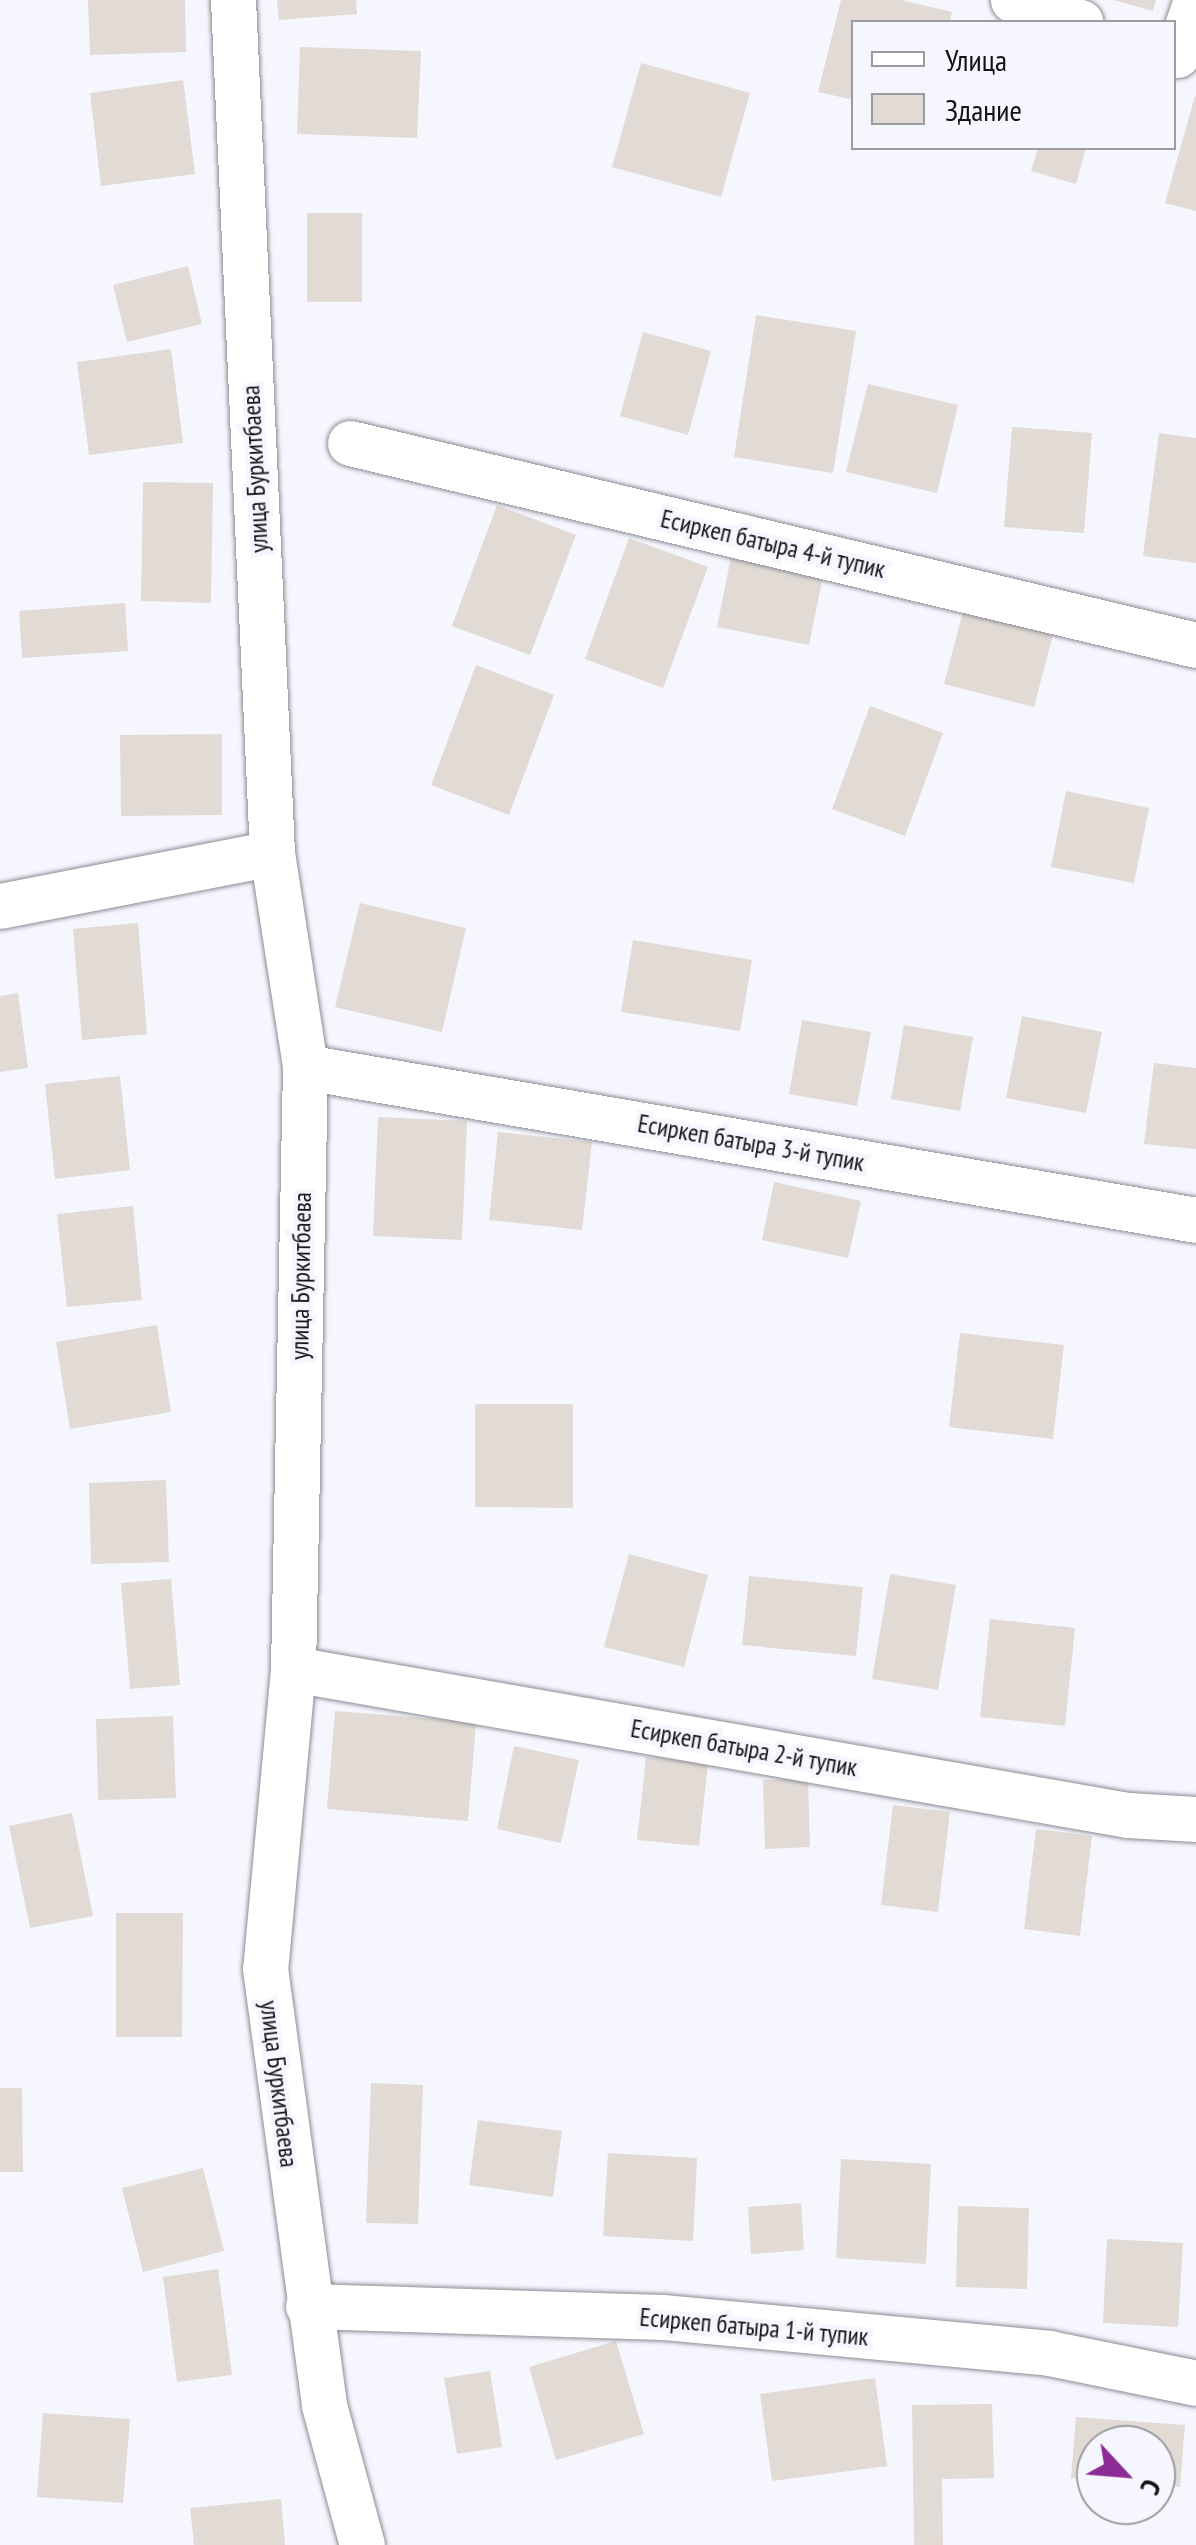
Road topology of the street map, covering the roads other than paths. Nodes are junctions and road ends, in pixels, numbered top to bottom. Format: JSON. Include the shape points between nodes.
{"nodes":[{"id":1,"x":233,"y":0,"type":"edge"},
{"id":2,"x":1013,"y":0,"type":"edge"},
{"id":3,"x":1196,"y":0,"type":"edge"},
{"id":4,"x":1074,"y":20,"type":"edge"},
{"id":5,"x":1182,"y":56,"type":"edge"},
{"id":6,"x":350,"y":443,"type":"dead end"},
{"id":7,"x":1196,"y":644,"type":"edge"},
{"id":8,"x":272,"y":853,"type":"junction"},
{"id":9,"x":0,"y":906,"type":"edge"},
{"id":10,"x":306,"y":1067,"type":"junction"},
{"id":11,"x":1196,"y":1220,"type":"edge"},
{"id":12,"x":294,"y":1669,"type":"junction"},
{"id":13,"x":1196,"y":1819,"type":"edge"},
{"id":14,"x":308,"y":2306,"type":"junction"},
{"id":15,"x":1196,"y":2382,"type":"edge"},
{"id":16,"x":362,"y":2545,"type":"edge"}],
"edges":[{"from":1,"to":8,"type":"street","name":"улица Буркитбаева"},
{"from":2,"to":4,"type":"street"},
{"from":3,"to":5,"type":"street"},
{"from":6,"to":7,"type":"street","name":"Есиркеп батыра 4-й тупик"},
{"from":8,"to":9,"type":"street"},
{"from":8,"to":10,"type":"street","name":"улица Буркитбаева"},
{"from":10,"to":11,"type":"street","name":"Есиркеп батыра 3-й тупик"},
{"from":10,"to":12,"type":"street","name":"улица Буркитбаева"},
{"from":12,"to":13,"type":"street","name":"Есиркеп батыра 2-й тупик","via":[[1128,1816]]},
{"from":12,"to":14,"type":"street","name":"улица Буркитбаева","via":[[265,1968]]},
{"from":14,"to":15,"type":"street","name":"Есиркеп батыра 1-й тупик","via":[[663,2317],[1048,2353]]},
{"from":14,"to":16,"type":"street","name":"улица Буркитбаева","via":[[324,2405]]}]}
